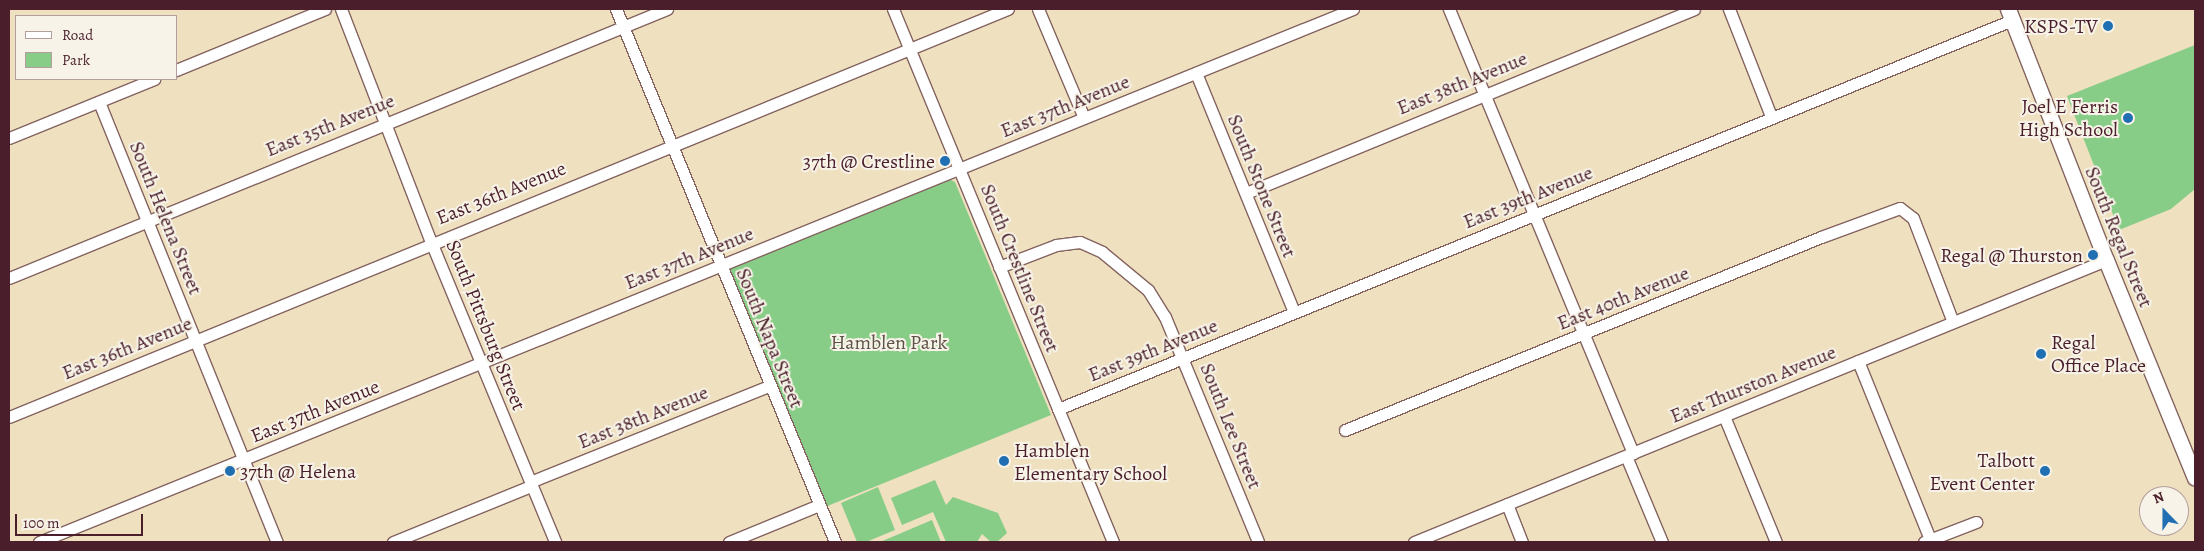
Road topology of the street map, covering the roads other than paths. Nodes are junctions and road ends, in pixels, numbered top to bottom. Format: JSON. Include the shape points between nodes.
{"nodes":[{"id":1,"x":325,"y":9,"type":"edge"},
{"id":2,"x":341,"y":9,"type":"edge"},
{"id":3,"x":616,"y":9,"type":"edge"},
{"id":4,"x":667,"y":9,"type":"edge"},
{"id":5,"x":893,"y":9,"type":"edge"},
{"id":6,"x":1008,"y":9,"type":"edge"},
{"id":7,"x":1038,"y":9,"type":"edge"},
{"id":8,"x":1354,"y":9,"type":"edge"},
{"id":9,"x":1449,"y":9,"type":"edge"},
{"id":10,"x":1694,"y":9,"type":"edge"},
{"id":11,"x":1728,"y":9,"type":"edge"},
{"id":12,"x":1327,"y":14,"type":"edge"},
{"id":13,"x":2010,"y":14,"type":"edge"},
{"id":14,"x":624,"y":27,"type":"junction"},
{"id":15,"x":910,"y":49,"type":"junction"},
{"id":16,"x":178,"y":69,"type":"edge"},
{"id":17,"x":1196,"y":73,"type":"junction"},
{"id":18,"x":152,"y":80,"type":"edge"},
{"id":19,"x":1484,"y":94,"type":"junction"},
{"id":20,"x":98,"y":102,"type":"junction"},
{"id":21,"x":1771,"y":116,"type":"junction"},
{"id":22,"x":1084,"y":118,"type":"junction"},
{"id":23,"x":385,"y":122,"type":"junction"},
{"id":24,"x":9,"y":138,"type":"edge"},
{"id":25,"x":671,"y":145,"type":"junction"},
{"id":26,"x":959,"y":169,"type":"junction"},
{"id":27,"x":1246,"y":193,"type":"junction"},
{"id":28,"x":1536,"y":215,"type":"junction"},
{"id":29,"x":147,"y":221,"type":"junction"},
{"id":30,"x":431,"y":242,"type":"junction"},
{"id":31,"x":2106,"y":260,"type":"junction"},
{"id":32,"x":720,"y":266,"type":"junction"},
{"id":33,"x":999,"y":267,"type":"junction"},
{"id":34,"x":9,"y":278,"type":"edge"},
{"id":35,"x":1294,"y":312,"type":"junction"},
{"id":36,"x":1953,"y":322,"type":"junction"},
{"id":37,"x":1583,"y":335,"type":"junction"},
{"id":38,"x":195,"y":341,"type":"junction"},
{"id":39,"x":1183,"y":358,"type":"junction"},
{"id":40,"x":1858,"y":361,"type":"junction"},
{"id":41,"x":481,"y":365,"type":"junction"},
{"id":42,"x":769,"y":386,"type":"junction"},
{"id":43,"x":1058,"y":409,"type":"junction"},
{"id":44,"x":1724,"y":416,"type":"junction"},
{"id":45,"x":9,"y":417,"type":"edge"},
{"id":46,"x":1345,"y":430,"type":"dead end"},
{"id":47,"x":1629,"y":454,"type":"junction"},
{"id":48,"x":242,"y":460,"type":"junction"},
{"id":49,"x":2195,"y":478,"type":"edge"},
{"id":50,"x":531,"y":484,"type":"junction"},
{"id":51,"x":1507,"y":504,"type":"junction"},
{"id":52,"x":819,"y":505,"type":"junction"},
{"id":53,"x":1976,"y":522,"type":"dead end"},
{"id":54,"x":1928,"y":541,"type":"edge"},
{"id":55,"x":39,"y":542,"type":"edge"},
{"id":56,"x":277,"y":542,"type":"edge"},
{"id":57,"x":393,"y":542,"type":"edge"},
{"id":58,"x":555,"y":542,"type":"edge"},
{"id":59,"x":728,"y":542,"type":"edge"},
{"id":60,"x":834,"y":542,"type":"edge"},
{"id":61,"x":1112,"y":542,"type":"edge"},
{"id":62,"x":1258,"y":542,"type":"edge"},
{"id":63,"x":1414,"y":542,"type":"edge"},
{"id":64,"x":1522,"y":542,"type":"edge"},
{"id":65,"x":1662,"y":542,"type":"edge"},
{"id":66,"x":1776,"y":542,"type":"edge"}],
"edges":[{"from":1,"to":16,"type":"street"},
{"from":2,"to":23,"type":"street","name":"South Pittsburg Street"},
{"from":3,"to":14,"type":"street","name":"South Napa Street"},
{"from":4,"to":14,"type":"street","name":"East 35th Avenue"},
{"from":5,"to":15,"type":"street","name":"South Crestline Street"},
{"from":6,"to":15,"type":"street","name":"East 36th Avenue"},
{"from":7,"to":22,"type":"street"},
{"from":8,"to":12,"type":"street","name":"East 37th Avenue"},
{"from":9,"to":19,"type":"street"},
{"from":10,"to":19,"type":"street","name":"East 38th Avenue"},
{"from":11,"to":21,"type":"street"},
{"from":12,"to":17,"type":"street","name":"East 37th Avenue"},
{"from":13,"to":21,"type":"street","name":"East 39th Avenue"},
{"from":13,"to":31,"type":"main road","name":"South Regal Street"},
{"from":14,"to":23,"type":"street","name":"East 35th Avenue"},
{"from":14,"to":25,"type":"street","name":"South Napa Street"},
{"from":15,"to":25,"type":"street","name":"East 36th Avenue"},
{"from":15,"to":26,"type":"street","name":"South Crestline Street"},
{"from":17,"to":22,"type":"street","name":"East 37th Avenue"},
{"from":17,"to":27,"type":"street","name":"South Stone Street"},
{"from":18,"to":20,"type":"street"},
{"from":19,"to":27,"type":"street","name":"East 38th Avenue"},
{"from":19,"to":28,"type":"street"},
{"from":20,"to":24,"type":"street"},
{"from":20,"to":29,"type":"street","name":"South Helena Street"},
{"from":21,"to":28,"type":"street","name":"East 39th Avenue"},
{"from":22,"to":26,"type":"street","name":"East 37th Avenue"},
{"from":23,"to":29,"type":"street","name":"East 35th Avenue"},
{"from":23,"to":30,"type":"street","name":"South Pittsburg Street"},
{"from":25,"to":30,"type":"street","name":"East 36th Avenue"},
{"from":25,"to":32,"type":"street","name":"South Napa Street"},
{"from":26,"to":32,"type":"street","name":"East 37th Avenue"},
{"from":26,"to":33,"type":"street","name":"South Crestline Street"},
{"from":27,"to":35,"type":"street","name":"South Stone Street"},
{"from":28,"to":35,"type":"street","name":"East 39th Avenue"},
{"from":28,"to":37,"type":"street"},
{"from":29,"to":34,"type":"street","name":"East 35th Avenue"},
{"from":29,"to":38,"type":"street","name":"South Helena Street"},
{"from":30,"to":38,"type":"street","name":"East 36th Avenue"},
{"from":30,"to":41,"type":"street","name":"South Pittsburg Street"},
{"from":31,"to":36,"type":"street","name":"East Thurston Avenue"},
{"from":31,"to":49,"type":"main road","name":"South Regal Street"},
{"from":32,"to":41,"type":"street","name":"East 37th Avenue"},
{"from":32,"to":42,"type":"street","name":"South Napa Street"},
{"from":33,"to":39,"type":"street","name":"South Lee Street","via":[[1056,245],[1080,242],[1102,252],[1148,290],[1165,317]]},
{"from":33,"to":43,"type":"street","name":"South Crestline Street"},
{"from":35,"to":39,"type":"street","name":"East 39th Avenue"},
{"from":36,"to":37,"type":"street","name":"East 40th Avenue","via":[[1913,218],[1900,208]]},
{"from":36,"to":40,"type":"street","name":"East Thurston Avenue"},
{"from":37,"to":46,"type":"street","name":"East 40th Avenue"},
{"from":37,"to":47,"type":"street"},
{"from":38,"to":45,"type":"street","name":"East 36th Avenue"},
{"from":38,"to":48,"type":"street","name":"South Helena Street"},
{"from":39,"to":43,"type":"street","name":"East 39th Avenue"},
{"from":39,"to":62,"type":"street","name":"South Lee Street"},
{"from":40,"to":44,"type":"street","name":"East Thurston Avenue"},
{"from":40,"to":54,"type":"street"},
{"from":41,"to":48,"type":"street","name":"East 37th Avenue"},
{"from":41,"to":50,"type":"street","name":"South Pittsburg Street"},
{"from":42,"to":50,"type":"street","name":"East 38th Avenue"},
{"from":42,"to":52,"type":"street","name":"South Napa Street"},
{"from":43,"to":61,"type":"street","name":"South Crestline Street"},
{"from":44,"to":47,"type":"street","name":"East Thurston Avenue"},
{"from":44,"to":66,"type":"street"},
{"from":47,"to":51,"type":"street","name":"East Thurston Avenue"},
{"from":47,"to":65,"type":"street"},
{"from":48,"to":55,"type":"street","name":"East 37th Avenue"},
{"from":48,"to":56,"type":"street","name":"South Helena Street"},
{"from":50,"to":57,"type":"street","name":"East 38th Avenue"},
{"from":50,"to":58,"type":"street","name":"South Pittsburg Street"},
{"from":51,"to":63,"type":"street","name":"East Thurston Avenue"},
{"from":51,"to":64,"type":"street"},
{"from":52,"to":59,"type":"street"},
{"from":52,"to":60,"type":"street","name":"South Napa Street"},
{"from":53,"to":54,"type":"street"}]}
